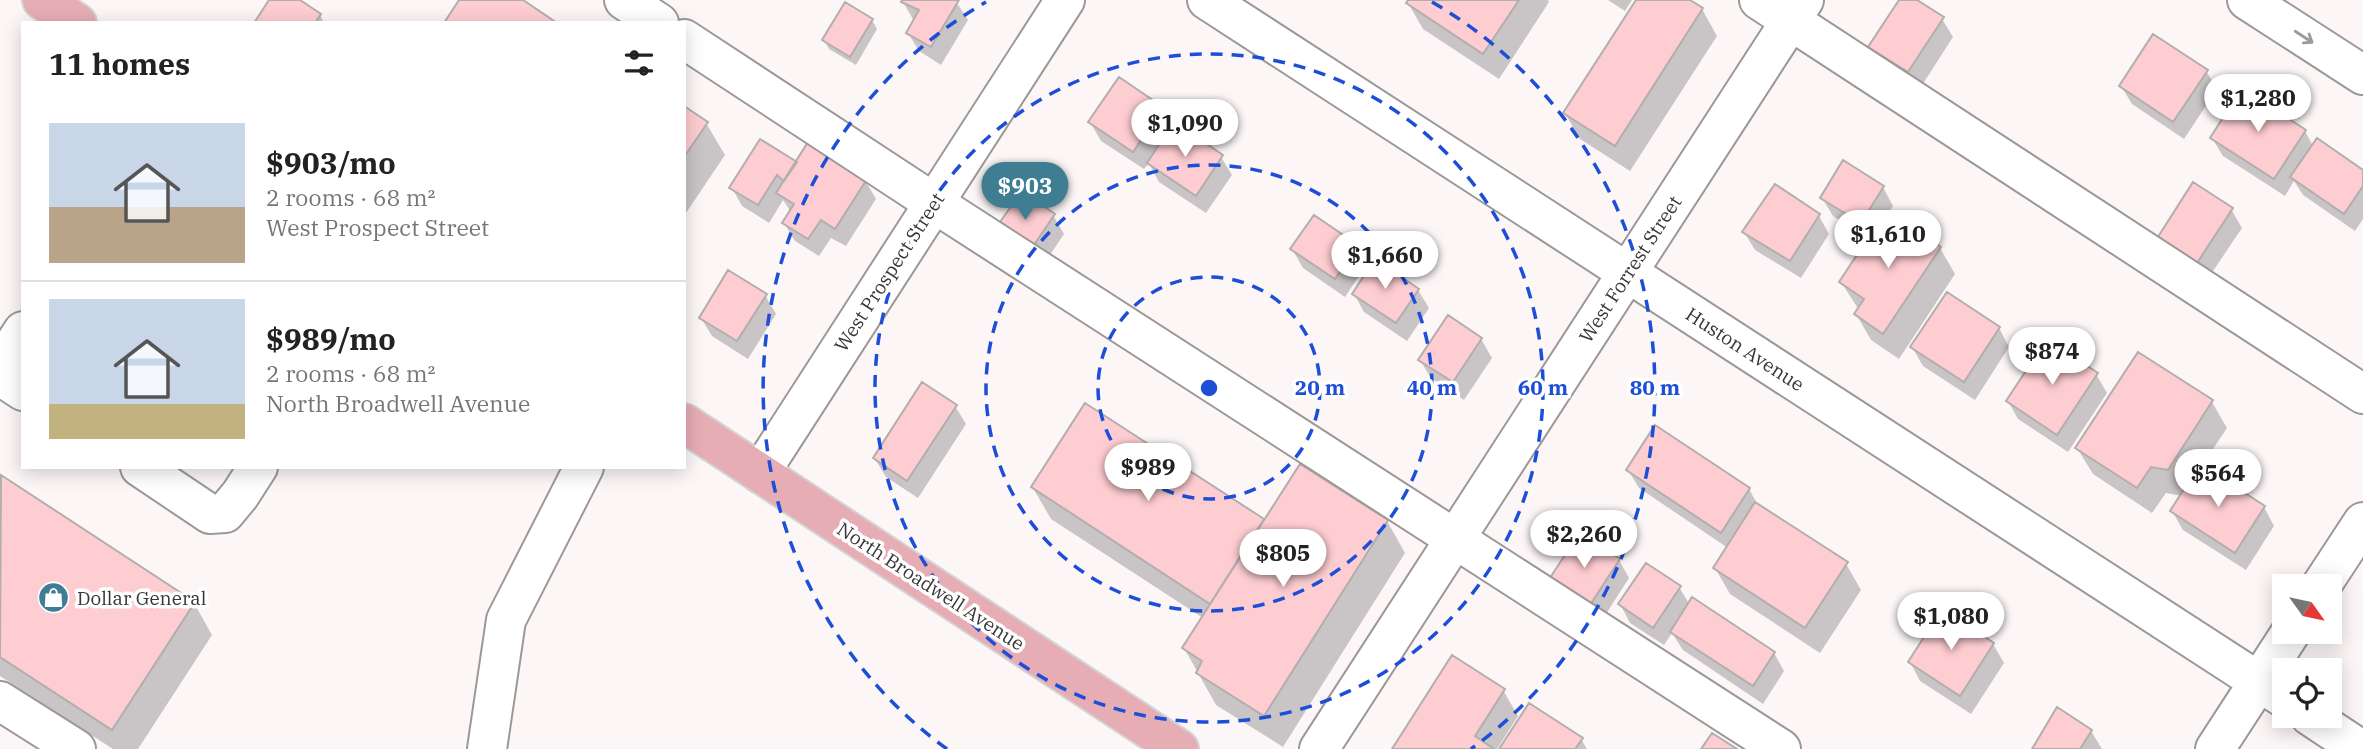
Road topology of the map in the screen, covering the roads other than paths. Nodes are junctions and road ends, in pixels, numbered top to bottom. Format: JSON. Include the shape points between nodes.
{"nodes":[{"id":1,"x":42,"y":0,"type":"edge"},
{"id":2,"x":624,"y":0,"type":"edge"},
{"id":3,"x":1065,"y":0,"type":"edge"},
{"id":4,"x":1207,"y":0,"type":"edge"},
{"id":5,"x":1759,"y":0,"type":"edge"},
{"id":6,"x":2247,"y":0,"type":"edge"},
{"id":7,"x":1797,"y":10,"type":"edge"},
{"id":8,"x":74,"y":21,"type":"edge"},
{"id":9,"x":656,"y":21,"type":"edge"},
{"id":10,"x":686,"y":40,"type":"edge"},
{"id":11,"x":2363,"y":75,"type":"edge"},
{"id":12,"x":934,"y":203,"type":"junction"},
{"id":13,"x":1627,"y":273,"type":"junction"},
{"id":14,"x":21,"y":334,"type":"edge"},
{"id":15,"x":0,"y":366,"type":"edge"},
{"id":16,"x":0,"y":376,"type":"edge"},
{"id":17,"x":21,"y":390,"type":"edge"},
{"id":18,"x":2363,"y":394,"type":"edge"},
{"id":19,"x":686,"y":424,"type":"edge"},
{"id":20,"x":143,"y":469,"type":"edge"},
{"id":21,"x":257,"y":469,"type":"edge"},
{"id":22,"x":583,"y":469,"type":"edge"},
{"id":23,"x":760,"y":473,"type":"junction"},
{"id":24,"x":2363,"y":522,"type":"edge"},
{"id":25,"x":1455,"y":539,"type":"junction"},
{"id":26,"x":2329,"y":574,"type":"edge"},
{"id":27,"x":2287,"y":644,"type":"edge"},
{"id":28,"x":2271,"y":690,"type":"edge"},
{"id":29,"x":0,"y":701,"type":"edge"},
{"id":30,"x":2328,"y":728,"type":"edge"},
{"id":31,"x":76,"y":749,"type":"edge"},
{"id":32,"x":487,"y":749,"type":"edge"},
{"id":33,"x":1179,"y":749,"type":"edge"},
{"id":34,"x":1319,"y":749,"type":"edge"},
{"id":35,"x":1781,"y":749,"type":"edge"},
{"id":36,"x":2215,"y":749,"type":"edge"},
{"id":37,"x":2360,"y":749,"type":"edge"}],
"edges":[{"from":1,"to":8,"type":"main road"},
{"from":2,"to":9,"type":"street"},
{"from":3,"to":12,"type":"street","name":"West Prospect Street"},
{"from":4,"to":13,"type":"street","name":"Huston Avenue"},
{"from":5,"to":7,"type":"street"},
{"from":6,"to":11,"type":"street","one_way":true},
{"from":7,"to":13,"type":"street","name":"West Forrest Street"},
{"from":7,"to":18,"type":"street"},
{"from":10,"to":12,"type":"street"},
{"from":12,"to":23,"type":"street","name":"West Prospect Street"},
{"from":12,"to":25,"type":"street"},
{"from":13,"to":25,"type":"street","name":"West Forrest Street"},
{"from":13,"to":28,"type":"street","name":"Huston Avenue"},
{"from":14,"to":15,"type":"street"},
{"from":16,"to":17,"type":"street"},
{"from":19,"to":23,"type":"main road","name":"North Broadwell Avenue"},
{"from":20,"to":21,"type":"street","via":[[211,514],[225,513]]},
{"from":22,"to":32,"type":"street","via":[[506,620]]},
{"from":23,"to":33,"type":"main road","name":"North Broadwell Avenue"},
{"from":24,"to":26,"type":"street"},
{"from":25,"to":34,"type":"street","name":"West Forrest Street"},
{"from":25,"to":35,"type":"street"},
{"from":27,"to":28,"type":"street"},
{"from":28,"to":36,"type":"street"},
{"from":29,"to":31,"type":"street"},
{"from":30,"to":37,"type":"street"}]}
